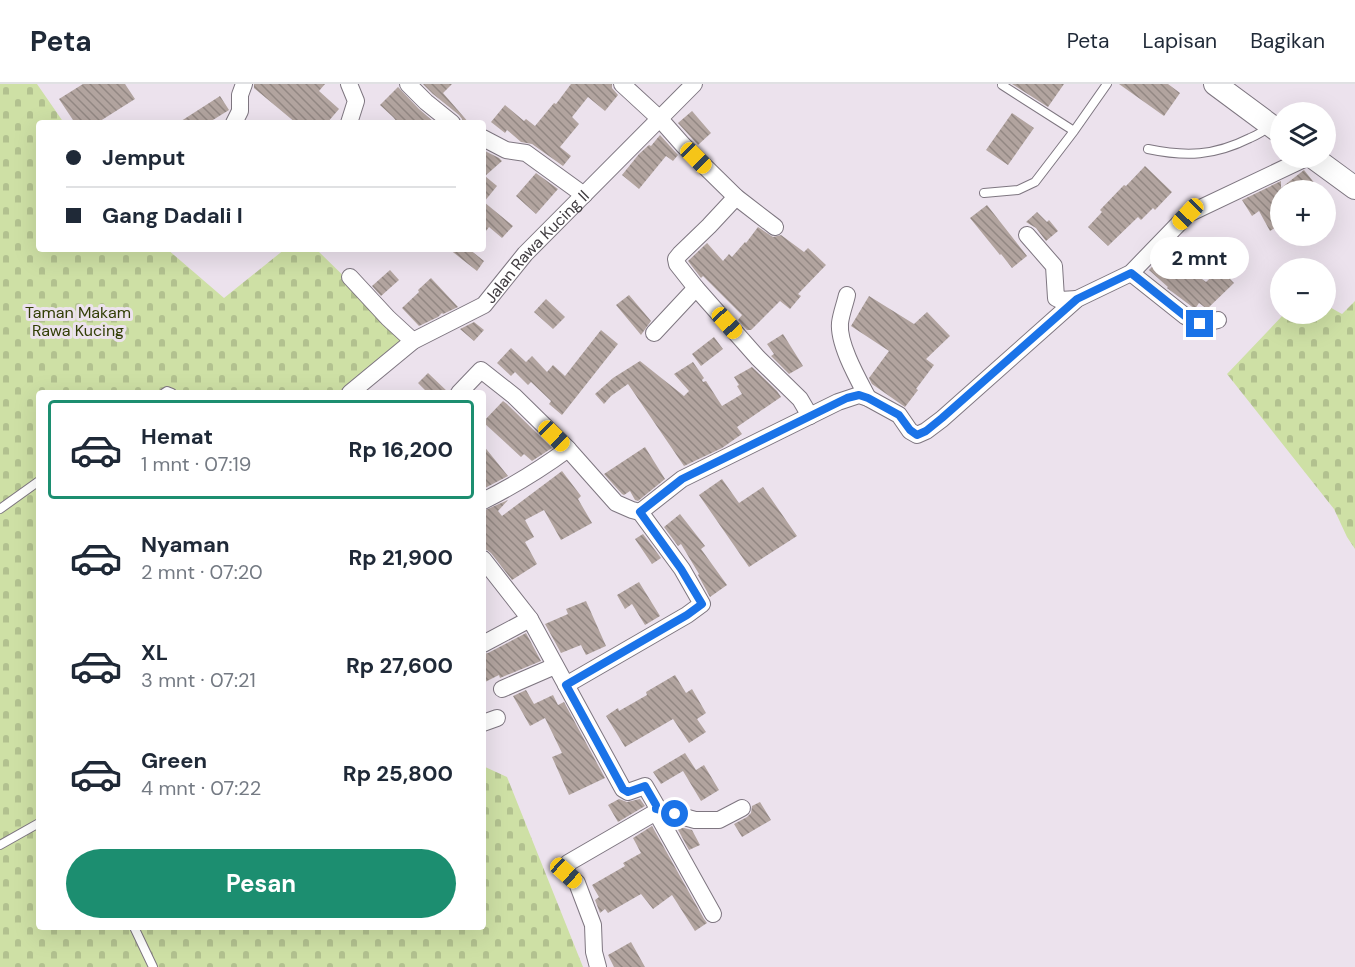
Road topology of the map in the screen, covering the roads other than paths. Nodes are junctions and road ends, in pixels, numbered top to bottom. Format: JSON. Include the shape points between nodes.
{"nodes":[{"id":1,"x":244,"y":84,"type":"edge"},
{"id":2,"x":349,"y":84,"type":"edge"},
{"id":3,"x":408,"y":84,"type":"edge"},
{"id":4,"x":622,"y":84,"type":"edge"},
{"id":5,"x":694,"y":84,"type":"edge"},
{"id":6,"x":1107,"y":84,"type":"edge"},
{"id":7,"x":1215,"y":84,"type":"edge"},
{"id":8,"x":1002,"y":85,"type":"edge"},
{"id":9,"x":660,"y":119,"type":"junction"},
{"id":10,"x":236,"y":120,"type":"edge"},
{"id":11,"x":350,"y":120,"type":"edge"},
{"id":12,"x":448,"y":120,"type":"edge"},
{"id":13,"x":1270,"y":125,"type":"edge"},
{"id":14,"x":1074,"y":130,"type":"junction"},
{"id":15,"x":1270,"y":130,"type":"edge"},
{"id":16,"x":486,"y":140,"type":"edge"},
{"id":17,"x":1148,"y":149,"type":"dead end"},
{"id":18,"x":1285,"y":168,"type":"edge"},
{"id":19,"x":1328,"y":168,"type":"edge"},
{"id":20,"x":1355,"y":188,"type":"edge"},
{"id":21,"x":984,"y":194,"type":"dead end"},
{"id":22,"x":584,"y":195,"type":"junction"},
{"id":23,"x":736,"y":197,"type":"junction"},
{"id":24,"x":775,"y":227,"type":"dead end"},
{"id":25,"x":1027,"y":235,"type":"dead end"},
{"id":26,"x":1131,"y":273,"type":"junction"},
{"id":27,"x":350,"y":277,"type":"dead end"},
{"id":28,"x":696,"y":288,"type":"junction"},
{"id":29,"x":847,"y":295,"type":"dead end"},
{"id":30,"x":1077,"y":299,"type":"junction"},
{"id":31,"x":1218,"y":320,"type":"dead end"},
{"id":32,"x":654,"y":333,"type":"dead end"},
{"id":33,"x":413,"y":341,"type":"junction"},
{"id":34,"x":355,"y":388,"type":"edge"},
{"id":35,"x":462,"y":390,"type":"edge"},
{"id":36,"x":868,"y":398,"type":"junction"},
{"id":37,"x":810,"y":416,"type":"junction"},
{"id":38,"x":568,"y":449,"type":"junction"},
{"id":39,"x":36,"y":483,"type":"edge"},
{"id":40,"x":486,"y":500,"type":"edge"},
{"id":41,"x":0,"y":509,"type":"edge"},
{"id":42,"x":640,"y":512,"type":"junction"},
{"id":43,"x":486,"y":564,"type":"edge"},
{"id":44,"x":530,"y":619,"type":"junction"},
{"id":45,"x":486,"y":642,"type":"edge"},
{"id":46,"x":555,"y":666,"type":"junction"},
{"id":47,"x":566,"y":685,"type":"junction"},
{"id":48,"x":502,"y":689,"type":"dead end"},
{"id":49,"x":742,"y":808,"type":"dead end"},
{"id":50,"x":656,"y":810,"type":"junction"},
{"id":51,"x":36,"y":825,"type":"edge"},
{"id":52,"x":0,"y":844,"type":"edge"},
{"id":53,"x":713,"y":914,"type":"dead end"},
{"id":54,"x":135,"y":930,"type":"edge"},
{"id":55,"x":153,"y":967,"type":"edge"},
{"id":56,"x":598,"y":967,"type":"edge"}],
"edges":[{"from":1,"to":10,"type":"street"},
{"from":2,"to":11,"type":"street","via":[[356,102]]},
{"from":3,"to":12,"type":"street"},
{"from":4,"to":9,"type":"street"},
{"from":5,"to":9,"type":"street","name":"Jalan Rawa Kucing II"},
{"from":6,"to":14,"type":"lane"},
{"from":7,"to":13,"type":"street"},
{"from":8,"to":14,"type":"lane"},
{"from":9,"to":22,"type":"street","name":"Jalan Rawa Kucing II"},
{"from":9,"to":23,"type":"street"},
{"from":14,"to":21,"type":"lane","via":[[1035,182],[1018,190]]},
{"from":15,"to":17,"type":"lane","via":[[1213,153]]},
{"from":16,"to":22,"type":"street","via":[[506,150],[526,153]]},
{"from":18,"to":26,"type":"street","via":[[1188,214]]},
{"from":19,"to":20,"type":"street"},
{"from":22,"to":33,"type":"street","name":"Jalan Rawa Kucing II","via":[[525,254],[484,305]]},
{"from":23,"to":24,"type":"street"},
{"from":23,"to":28,"type":"street","via":[[676,259]]},
{"from":25,"to":30,"type":"street","via":[[1054,266],[1056,298]]},
{"from":26,"to":30,"type":"street"},
{"from":26,"to":31,"type":"street","via":[[1185,316],[1200,324]]},
{"from":27,"to":33,"type":"street"},
{"from":28,"to":32,"type":"street"},
{"from":28,"to":37,"type":"street","via":[[800,399]]},
{"from":29,"to":36,"type":"street","via":[[840,324],[843,340]]},
{"from":30,"to":36,"type":"street","via":[[926,431],[917,435],[899,415]]},
{"from":33,"to":34,"type":"street","name":"Jalan Rawa Kucing II"},
{"from":35,"to":38,"type":"street","via":[[481,370]]},
{"from":36,"to":37,"type":"street","via":[[847,398]]},
{"from":37,"to":42,"type":"street","via":[[682,479]]},
{"from":38,"to":40,"type":"street"},
{"from":38,"to":42,"type":"street","via":[[616,503]]},
{"from":39,"to":41,"type":"lane"},
{"from":42,"to":47,"type":"street","via":[[702,604]]},
{"from":43,"to":44,"type":"street"},
{"from":44,"to":45,"type":"street"},
{"from":44,"to":46,"type":"street"},
{"from":46,"to":47,"type":"street"},
{"from":46,"to":48,"type":"street"},
{"from":47,"to":50,"type":"street","via":[[623,789],[628,792],[645,786]]},
{"from":49,"to":50,"type":"street","via":[[719,820],[695,820]]},
{"from":50,"to":53,"type":"street"},
{"from":50,"to":56,"type":"street","via":[[568,863],[566,873],[577,883],[594,925]]},
{"from":51,"to":52,"type":"lane"},
{"from":54,"to":55,"type":"lane"}]}
